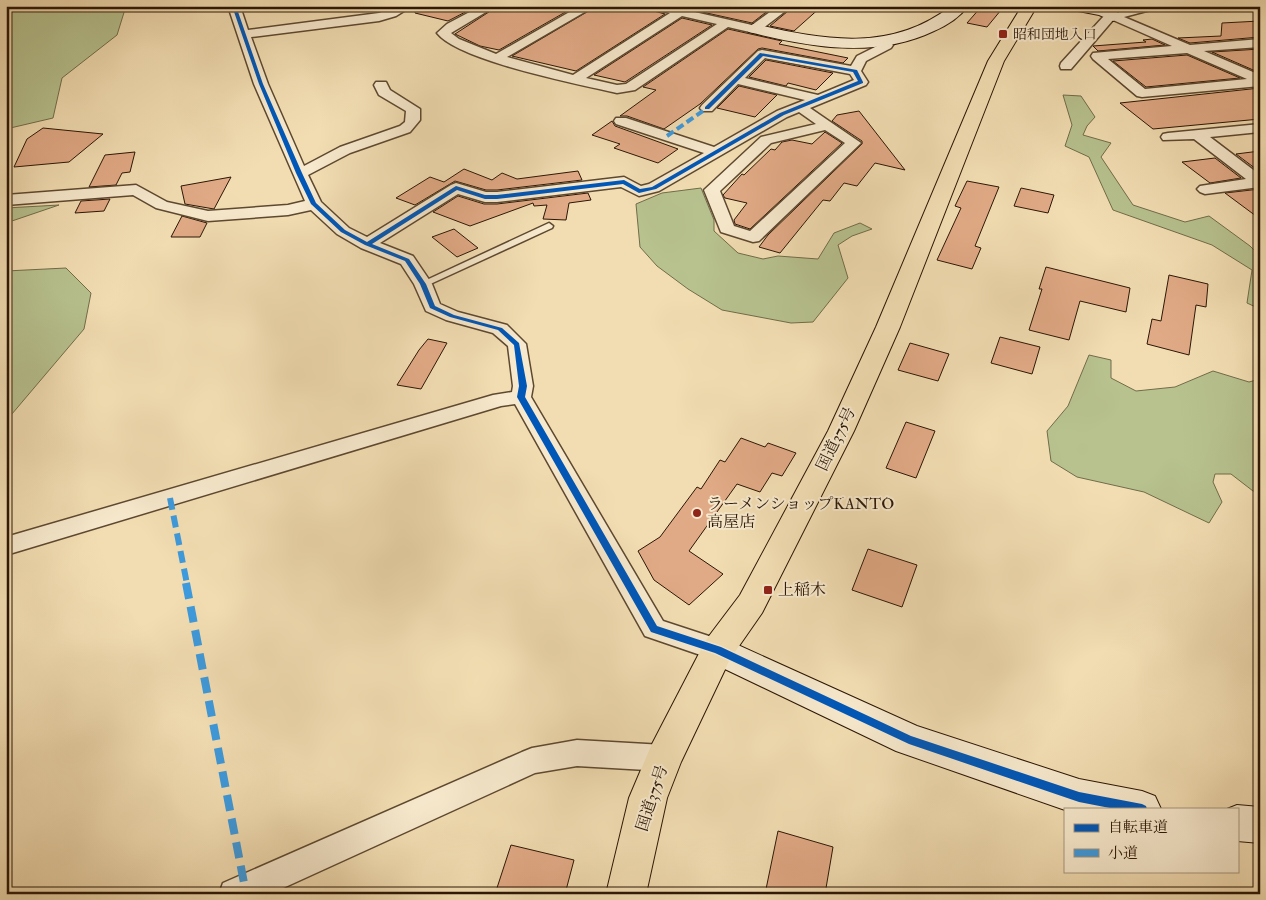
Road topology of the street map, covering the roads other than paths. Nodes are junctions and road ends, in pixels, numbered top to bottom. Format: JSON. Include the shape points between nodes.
{"nodes":[{"id":1,"x":234,"y":6,"type":"edge"},
{"id":2,"x":406,"y":6,"type":"edge"},
{"id":3,"x":490,"y":6,"type":"edge"},
{"id":4,"x":589,"y":6,"type":"edge"},
{"id":5,"x":654,"y":6,"type":"edge"},
{"id":6,"x":786,"y":6,"type":"edge"},
{"id":7,"x":961,"y":6,"type":"edge"},
{"id":8,"x":1030,"y":6,"type":"edge"},
{"id":9,"x":1073,"y":6,"type":"edge"},
{"id":10,"x":1154,"y":6,"type":"edge"},
{"id":11,"x":1256,"y":6,"type":"edge"},
{"id":12,"x":1260,"y":7,"type":"edge"},
{"id":13,"x":683,"y":9,"type":"edge"},
{"id":14,"x":1114,"y":16,"type":"junction"},
{"id":15,"x":726,"y":23,"type":"junction"},
{"id":16,"x":754,"y":29,"type":"junction"},
{"id":17,"x":244,"y":34,"type":"junction"},
{"id":18,"x":882,"y":42,"type":"junction"},
{"id":19,"x":1260,"y":43,"type":"edge"},
{"id":20,"x":1191,"y":49,"type":"junction"},
{"id":21,"x":497,"y":58,"type":"junction"},
{"id":22,"x":1066,"y":66,"type":"dead end"},
{"id":23,"x":855,"y":72,"type":"junction"},
{"id":24,"x":577,"y":78,"type":"junction"},
{"id":25,"x":736,"y":80,"type":"junction"},
{"id":26,"x":1260,"y":81,"type":"edge"},
{"id":27,"x":381,"y":85,"type":"dead end"},
{"id":28,"x":1142,"y":93,"type":"junction"},
{"id":29,"x":1120,"y":95,"type":"dead end"},
{"id":30,"x":820,"y":99,"type":"junction"},
{"id":31,"x":800,"y":107,"type":"junction"},
{"id":32,"x":706,"y":108,"type":"dead end"},
{"id":33,"x":621,"y":121,"type":"dead end"},
{"id":34,"x":827,"y":125,"type":"junction"},
{"id":35,"x":1260,"y":128,"type":"edge"},
{"id":36,"x":1197,"y":134,"type":"junction"},
{"id":37,"x":1168,"y":137,"type":"dead end"},
{"id":38,"x":715,"y":152,"type":"junction"},
{"id":39,"x":299,"y":173,"type":"junction"},
{"id":40,"x":1260,"y":182,"type":"edge"},
{"id":41,"x":1205,"y":189,"type":"dead end"},
{"id":42,"x":6,"y":200,"type":"edge"},
{"id":43,"x":314,"y":204,"type":"junction"},
{"id":44,"x":549,"y":226,"type":"dead end"},
{"id":45,"x":367,"y":244,"type":"junction"},
{"id":46,"x":423,"y":284,"type":"junction"},
{"id":47,"x":521,"y":397,"type":"junction"},
{"id":48,"x":6,"y":546,"type":"edge"},
{"id":49,"x":718,"y":650,"type":"junction"},
{"id":50,"x":664,"y":758,"type":"junction"},
{"id":51,"x":1137,"y":808,"type":"edge"},
{"id":52,"x":1238,"y":823,"type":"edge"},
{"id":53,"x":1260,"y":825,"type":"edge"},
{"id":54,"x":234,"y":894,"type":"edge"},
{"id":55,"x":626,"y":894,"type":"edge"}],
"edges":[{"from":1,"to":17,"type":"street"},
{"from":2,"to":17,"type":"street","via":[[379,17]]},
{"from":3,"to":21,"type":"street","via":[[443,33],[449,40]]},
{"from":4,"to":21,"type":"street"},
{"from":5,"to":13,"type":"street"},
{"from":6,"to":16,"type":"street"},
{"from":7,"to":18,"type":"street","via":[[942,23]]},
{"from":8,"to":49,"type":"highway","name":"国道375号","via":[[996,61],[888,327],[841,431],[751,604]]},
{"from":9,"to":14,"type":"street"},
{"from":10,"to":14,"type":"street"},
{"from":11,"to":12,"type":"street"},
{"from":13,"to":15,"type":"street"},
{"from":13,"to":24,"type":"street"},
{"from":14,"to":20,"type":"street"},
{"from":14,"to":22,"type":"street","via":[[1107,19]]},
{"from":15,"to":16,"type":"street"},
{"from":15,"to":24,"type":"street","via":[[630,87],[617,89]]},
{"from":16,"to":18,"type":"street","via":[[812,42]]},
{"from":17,"to":39,"type":"street","via":[[261,84]]},
{"from":18,"to":23,"type":"street","via":[[887,45],[862,58]]},
{"from":19,"to":20,"type":"street"},
{"from":20,"to":26,"type":"street"},
{"from":20,"to":28,"type":"street","via":[[1097,56]]},
{"from":21,"to":24,"type":"street"},
{"from":23,"to":25,"type":"street","via":[[762,54]]},
{"from":23,"to":30,"type":"street","via":[[861,82]]},
{"from":25,"to":30,"type":"street"},
{"from":25,"to":32,"type":"street"},
{"from":26,"to":28,"type":"street"},
{"from":27,"to":39,"type":"street","via":[[384,92],[413,109],[413,123],[405,130],[345,150]]},
{"from":28,"to":29,"type":"street"},
{"from":30,"to":31,"type":"street"},
{"from":31,"to":34,"type":"street"},
{"from":31,"to":38,"type":"street"},
{"from":33,"to":38,"type":"street"},
{"from":34,"to":34,"type":"street","via":[[766,140],[712,190],[727,229],[752,237],[854,143]]},
{"from":35,"to":36,"type":"street"},
{"from":36,"to":37,"type":"street"},
{"from":36,"to":40,"type":"street"},
{"from":38,"to":45,"type":"street","via":[[654,188],[639,191],[624,182],[484,197],[456,188]]},
{"from":39,"to":43,"type":"street"},
{"from":40,"to":41,"type":"street"},
{"from":42,"to":43,"type":"street","via":[[136,190],[162,205],[208,216],[288,210]]},
{"from":43,"to":45,"type":"street","via":[[343,231]]},
{"from":44,"to":46,"type":"lane"},
{"from":45,"to":46,"type":"street","via":[[407,260]]},
{"from":46,"to":47,"type":"street","via":[[432,307],[452,316],[500,328],[517,344],[523,386]]},
{"from":47,"to":48,"type":"street","via":[[500,400]]},
{"from":47,"to":49,"type":"street","via":[[654,629]]},
{"from":49,"to":50,"type":"highway","name":"国道375号"},
{"from":49,"to":51,"type":"street","via":[[909,740],[1078,797]]},
{"from":50,"to":54,"type":"street","via":[[577,753],[532,761]]},
{"from":50,"to":55,"type":"highway","name":"国道375号","via":[[648,798]]},
{"from":52,"to":53,"type":"street"}]}
